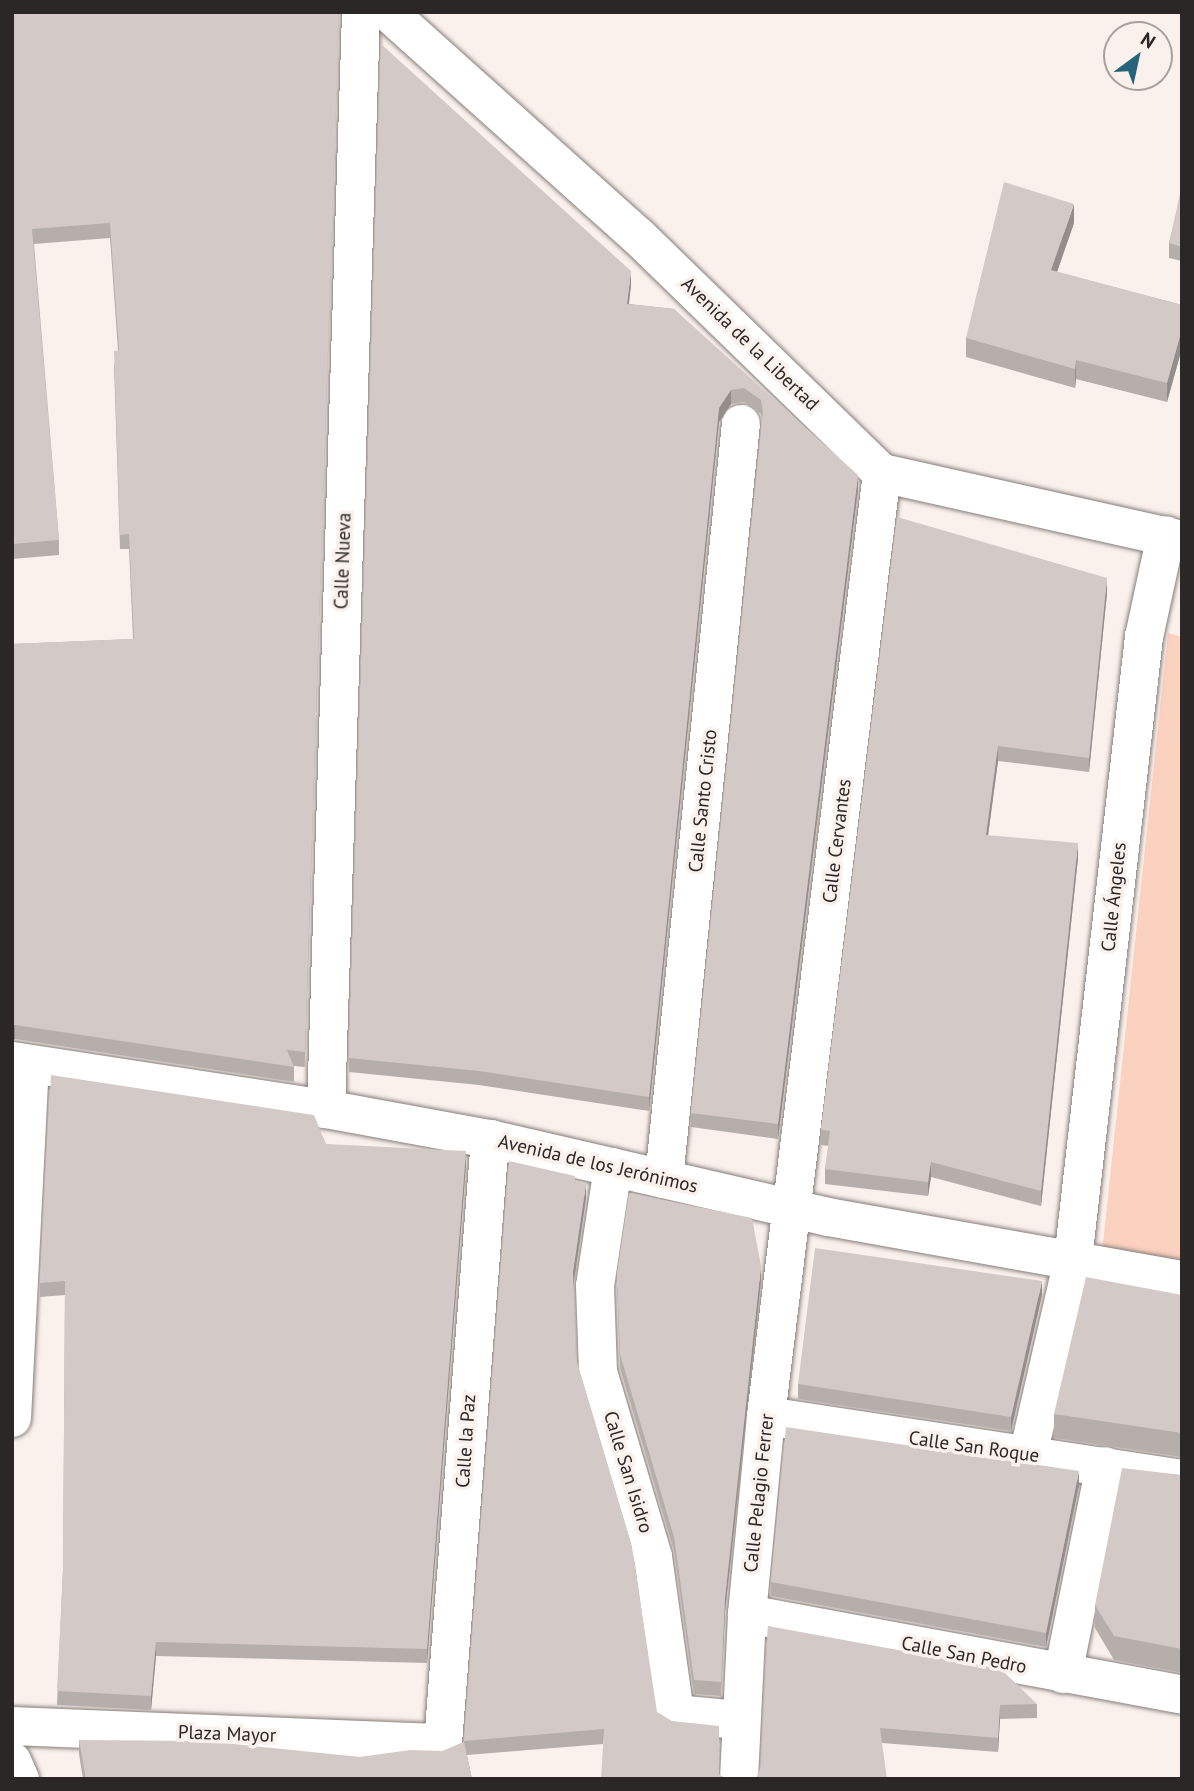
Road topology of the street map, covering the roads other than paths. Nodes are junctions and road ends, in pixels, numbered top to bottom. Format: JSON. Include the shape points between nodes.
{"nodes":[{"id":1,"x":361,"y":12,"type":"edge"},
{"id":2,"x":388,"y":12,"type":"edge"},
{"id":3,"x":741,"y":424,"type":"dead end"},
{"id":4,"x":882,"y":473,"type":"junction"},
{"id":5,"x":1174,"y":537,"type":"edge"},
{"id":6,"x":21,"y":1063,"type":"edge"},
{"id":7,"x":326,"y":1109,"type":"junction"},
{"id":8,"x":490,"y":1139,"type":"junction"},
{"id":9,"x":614,"y":1167,"type":"junction"},
{"id":10,"x":664,"y":1179,"type":"junction"},
{"id":11,"x":792,"y":1209,"type":"junction"},
{"id":12,"x":1073,"y":1260,"type":"junction"},
{"id":13,"x":1182,"y":1280,"type":"edge"},
{"id":14,"x":766,"y":1416,"type":"junction"},
{"id":15,"x":12,"y":1418,"type":"edge"},
{"id":16,"x":1028,"y":1455,"type":"junction"},
{"id":17,"x":1105,"y":1466,"type":"junction"},
{"id":18,"x":1182,"y":1479,"type":"edge"},
{"id":19,"x":747,"y":1614,"type":"junction"},
{"id":20,"x":1063,"y":1674,"type":"junction"},
{"id":21,"x":1182,"y":1695,"type":"edge"},
{"id":22,"x":739,"y":1720,"type":"junction"},
{"id":23,"x":12,"y":1726,"type":"edge"},
{"id":24,"x":443,"y":1742,"type":"joint"},
{"id":25,"x":12,"y":1760,"type":"edge"},
{"id":26,"x":20,"y":1779,"type":"edge"},
{"id":27,"x":739,"y":1779,"type":"edge"}],
"edges":[{"from":1,"to":7,"type":"street","name":"Calle Nueva"},
{"from":2,"to":4,"type":"street","name":"Avenida de la Libertad","via":[[638,236]]},
{"from":3,"to":10,"type":"street","name":"Calle Santo Cristo"},
{"from":4,"to":5,"type":"street"},
{"from":4,"to":11,"type":"street","name":"Calle Cervantes"},
{"from":5,"to":12,"type":"street","name":"Calle Ángeles","via":[[1144,637]]},
{"from":6,"to":7,"type":"street","name":"Avenida de los Jerónimos"},
{"from":6,"to":15,"type":"street"},
{"from":7,"to":8,"type":"street","name":"Avenida de los Jerónimos"},
{"from":8,"to":9,"type":"street","name":"Avenida de los Jerónimos"},
{"from":8,"to":24,"type":"street","name":"Calle la Paz"},
{"from":9,"to":10,"type":"street","name":"Avenida de los Jerónimos"},
{"from":9,"to":22,"type":"street","name":"Calle San Isidro","via":[[595,1286],[598,1372],[653,1558],[676,1714]]},
{"from":10,"to":11,"type":"street","name":"Avenida de los Jerónimos"},
{"from":11,"to":12,"type":"street","name":"Avenida de los Jerónimos"},
{"from":11,"to":14,"type":"street","name":"Calle Pelagio Ferrer"},
{"from":12,"to":13,"type":"street","name":"Avenida de los Jerónimos"},
{"from":12,"to":16,"type":"street","name":"Calle Ángeles"},
{"from":14,"to":16,"type":"street","name":"Calle San Roque"},
{"from":14,"to":19,"type":"street","name":"Calle Pelagio Ferrer"},
{"from":16,"to":17,"type":"street","name":"Calle San Roque"},
{"from":17,"to":18,"type":"street","name":"Calle San Roque"},
{"from":17,"to":20,"type":"street"},
{"from":19,"to":20,"type":"street","name":"Calle San Pedro"},
{"from":19,"to":22,"type":"street","name":"Calle Pelagio Ferrer"},
{"from":20,"to":21,"type":"street","name":"Calle San Pedro"},
{"from":22,"to":27,"type":"street","name":"Calle Pelagio Ferrer"},
{"from":23,"to":24,"type":"street","name":"Plaza Mayor"},
{"from":25,"to":26,"type":"street"}]}
